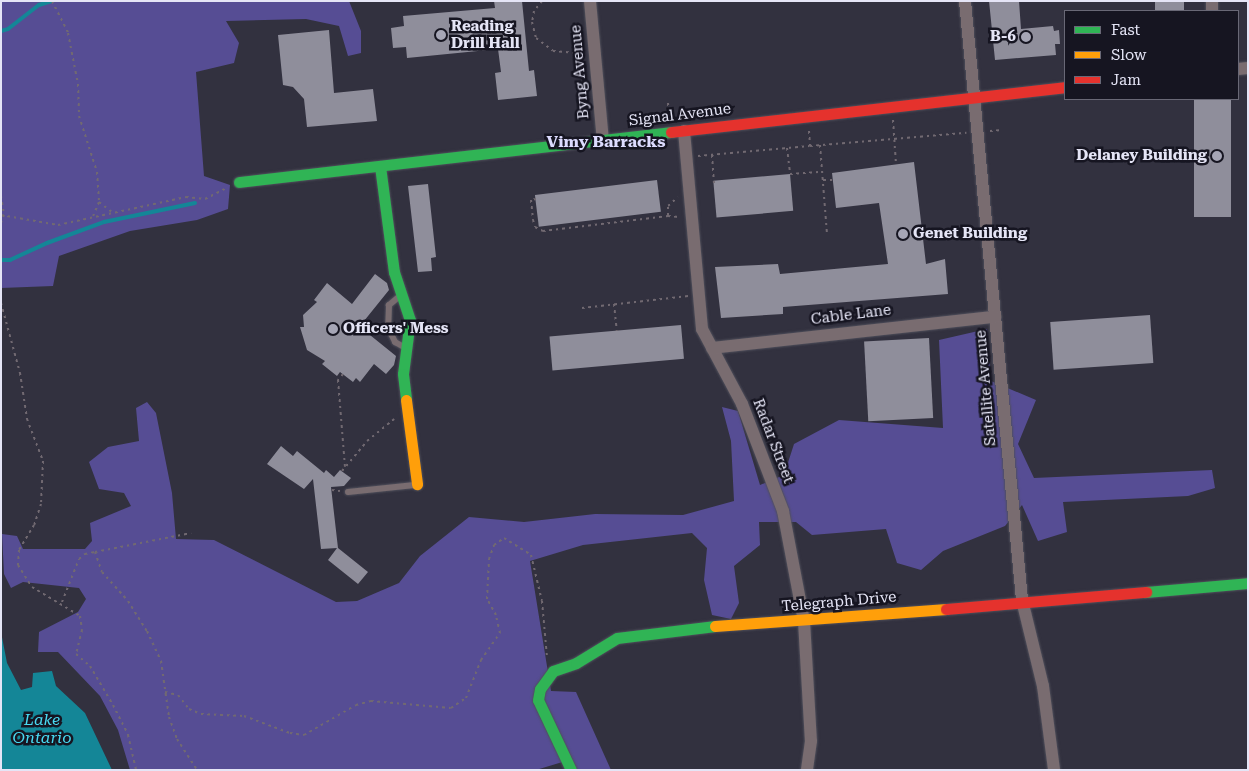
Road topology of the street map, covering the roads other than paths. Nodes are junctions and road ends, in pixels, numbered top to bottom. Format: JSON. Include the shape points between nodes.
{"nodes":[{"id":1,"x":590,"y":1,"type":"edge"},
{"id":2,"x":965,"y":1,"type":"edge"},
{"id":3,"x":1064,"y":88,"type":"edge"},
{"id":4,"x":974,"y":98,"type":"junction"},
{"id":5,"x":684,"y":137,"type":"junction"},
{"id":6,"x":603,"y":140,"type":"junction"},
{"id":7,"x":380,"y":166,"type":"junction"},
{"id":8,"x":239,"y":182,"type":"road end"},
{"id":9,"x":402,"y":294,"type":"junction"},
{"id":10,"x":995,"y":317,"type":"junction"},
{"id":11,"x":408,"y":348,"type":"junction"},
{"id":12,"x":712,"y":348,"type":"junction"},
{"id":13,"x":416,"y":484,"type":"joint"},
{"id":14,"x":348,"y":492,"type":"dead end"},
{"id":15,"x":1248,"y":583,"type":"edge"},
{"id":16,"x":1022,"y":600,"type":"junction"},
{"id":17,"x":804,"y":621,"type":"junction"},
{"id":18,"x":571,"y":770,"type":"edge"},
{"id":19,"x":808,"y":770,"type":"edge"},
{"id":20,"x":1054,"y":770,"type":"edge"}],
"edges":[{"from":1,"to":6,"type":"street","name":"Byng Avenue"},
{"from":2,"to":4,"type":"street","name":"Satellite Avenue"},
{"from":3,"to":4,"type":"street","name":"Signal Avenue"},
{"from":4,"to":5,"type":"street","name":"Signal Avenue","via":[[807,117]]},
{"from":4,"to":10,"type":"street","name":"Satellite Avenue"},
{"from":5,"to":6,"type":"street","name":"Signal Avenue","via":[[670,132]]},
{"from":5,"to":12,"type":"street","name":"Radar Street","via":[[702,330]]},
{"from":6,"to":7,"type":"street","name":"Signal Avenue"},
{"from":7,"to":8,"type":"street","name":"Signal Avenue"},
{"from":7,"to":9,"type":"street","via":[[394,272]]},
{"from":9,"to":11,"type":"street","via":[[410,320]]},
{"from":9,"to":11,"type":"lane","via":[[389,305],[388,328],[394,342]]},
{"from":10,"to":12,"type":"street","name":"Cable Lane"},
{"from":10,"to":16,"type":"street","name":"Satellite Avenue"},
{"from":11,"to":13,"type":"street","via":[[403,374]]},
{"from":12,"to":17,"type":"street","name":"Radar Street","via":[[742,404],[783,511]]},
{"from":13,"to":14,"type":"lane"},
{"from":15,"to":16,"type":"street","name":"Telegraph Drive"},
{"from":16,"to":17,"type":"street","name":"Telegraph Drive"},
{"from":16,"to":20,"type":"street","name":"Satellite Avenue","via":[[1043,686]]},
{"from":17,"to":18,"type":"street","name":"Telegraph Drive","via":[[744,623],[629,635],[607,642],[576,663],[553,670],[540,689],[538,700]]},
{"from":17,"to":19,"type":"street","name":"Radar Street","via":[[811,741]]}]}
